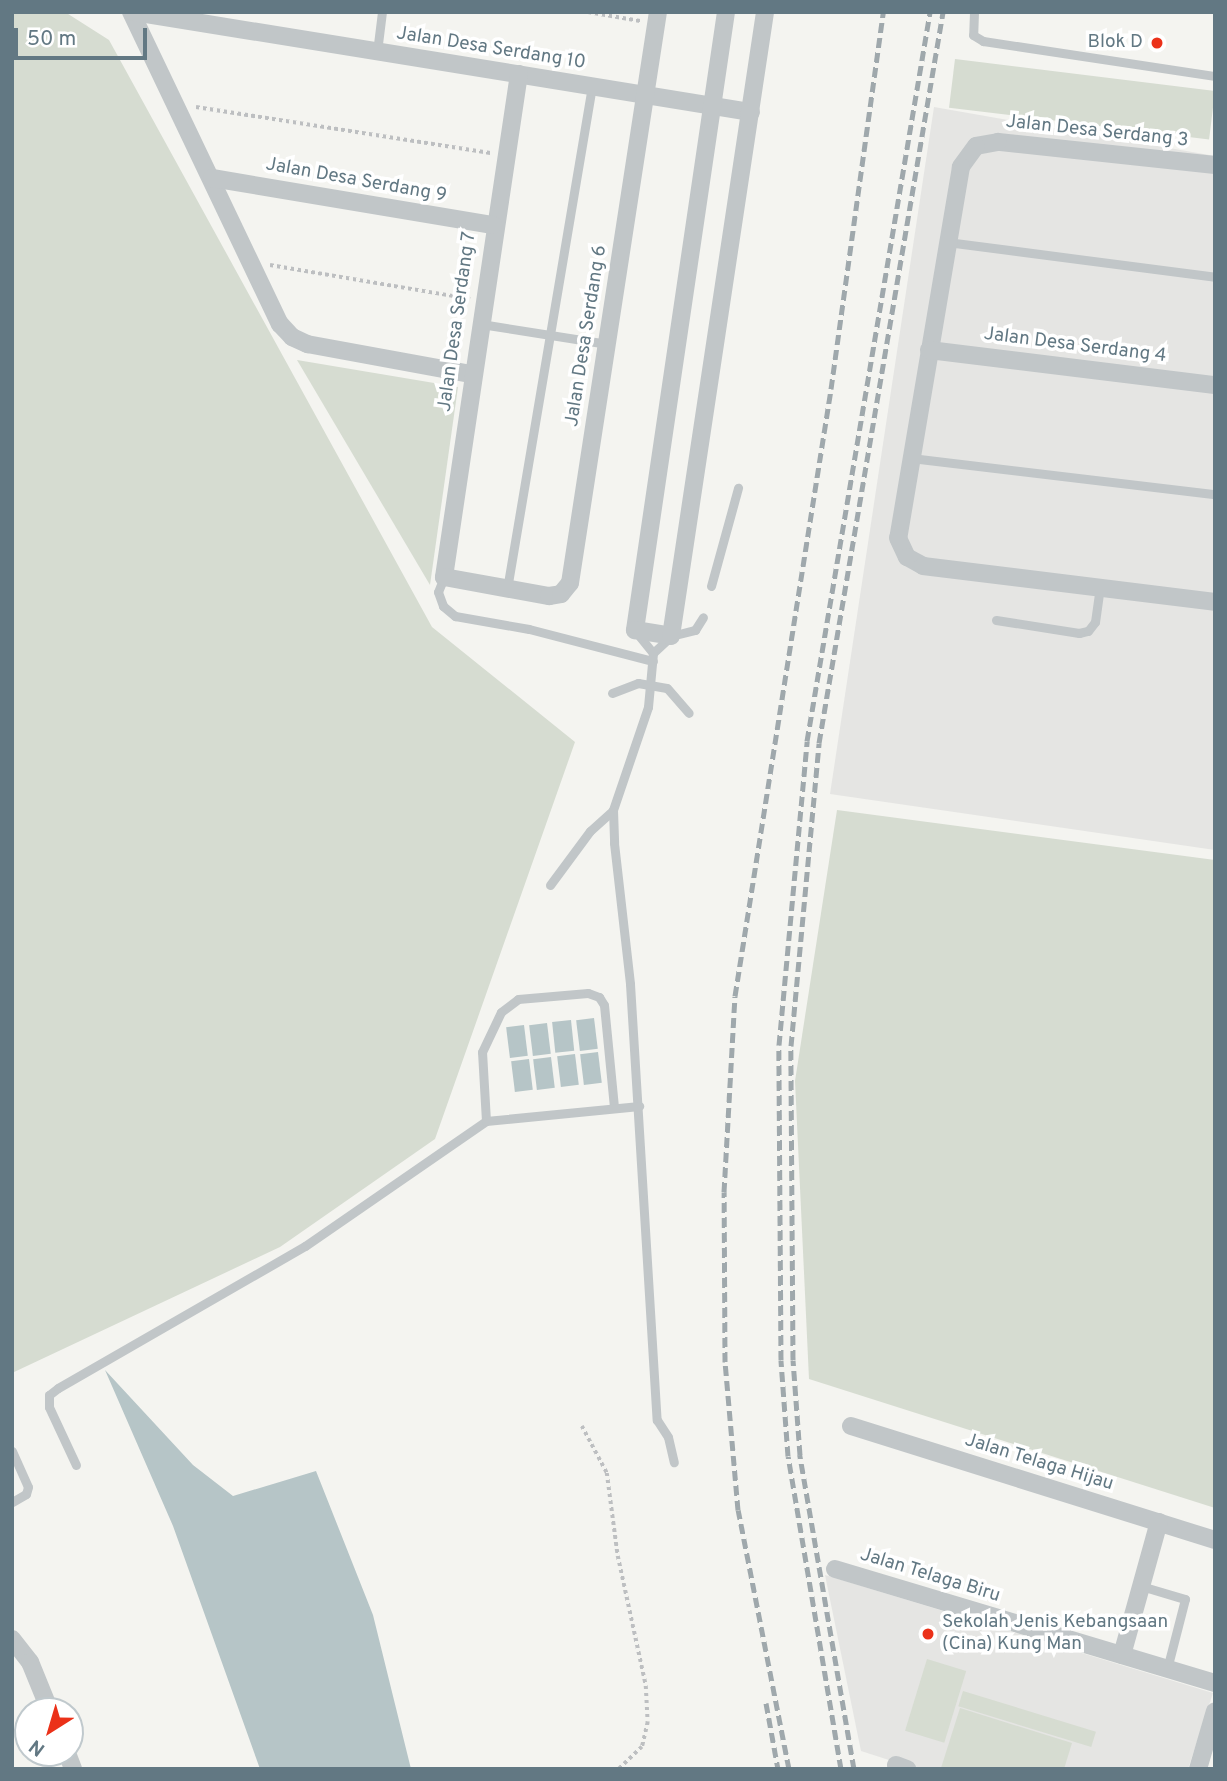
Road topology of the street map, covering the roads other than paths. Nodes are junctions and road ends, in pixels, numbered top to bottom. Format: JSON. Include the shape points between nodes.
{"nodes":[{"id":1,"x":133,"y":12,"type":"edge"},
{"id":2,"x":382,"y":12,"type":"edge"},
{"id":3,"x":726,"y":12,"type":"edge"},
{"id":4,"x":765,"y":12,"type":"edge"},
{"id":5,"x":974,"y":12,"type":"edge"},
{"id":6,"x":657,"y":18,"type":"edge"},
{"id":7,"x":377,"y":52,"type":"junction"},
{"id":8,"x":519,"y":74,"type":"junction"},
{"id":9,"x":1215,"y":76,"type":"edge"},
{"id":10,"x":592,"y":86,"type":"junction"},
{"id":11,"x":640,"y":94,"type":"junction"},
{"id":12,"x":710,"y":106,"type":"junction"},
{"id":13,"x":751,"y":112,"type":"junction"},
{"id":14,"x":1215,"y":165,"type":"edge"},
{"id":15,"x":212,"y":178,"type":"junction"},
{"id":16,"x":494,"y":225,"type":"junction"},
{"id":17,"x":947,"y":242,"type":"junction"},
{"id":18,"x":1215,"y":277,"type":"edge"},
{"id":19,"x":479,"y":324,"type":"junction"},
{"id":20,"x":550,"y":335,"type":"junction"},
{"id":21,"x":607,"y":345,"type":"junction"},
{"id":22,"x":929,"y":350,"type":"junction"},
{"id":23,"x":471,"y":374,"type":"junction"},
{"id":24,"x":1215,"y":385,"type":"edge"},
{"id":25,"x":911,"y":458,"type":"junction"},
{"id":26,"x":738,"y":488,"type":"dead end"},
{"id":27,"x":1215,"y":494,"type":"edge"},
{"id":28,"x":444,"y":577,"type":"junction"},
{"id":29,"x":711,"y":586,"type":"dead end"},
{"id":30,"x":507,"y":589,"type":"junction"},
{"id":31,"x":1100,"y":589,"type":"junction"},
{"id":32,"x":1215,"y":602,"type":"edge"},
{"id":33,"x":703,"y":618,"type":"dead end"},
{"id":34,"x":996,"y":620,"type":"dead end"},
{"id":35,"x":635,"y":630,"type":"junction"},
{"id":36,"x":671,"y":636,"type":"junction"},
{"id":37,"x":653,"y":657,"type":"junction"},
{"id":38,"x":651,"y":685,"type":"junction"},
{"id":39,"x":612,"y":692,"type":"dead end"},
{"id":40,"x":689,"y":713,"type":"dead end"},
{"id":41,"x":613,"y":810,"type":"junction"},
{"id":42,"x":550,"y":885,"type":"dead end"},
{"id":43,"x":639,"y":1106,"type":"junction"},
{"id":44,"x":614,"y":1107,"type":"junction"},
{"id":45,"x":486,"y":1121,"type":"junction"},
{"id":46,"x":851,"y":1426,"type":"dead end"},
{"id":47,"x":12,"y":1451,"type":"edge"},
{"id":48,"x":674,"y":1462,"type":"dead end"},
{"id":49,"x":76,"y":1465,"type":"dead end"},
{"id":50,"x":12,"y":1502,"type":"edge"},
{"id":51,"x":1158,"y":1522,"type":"junction"},
{"id":52,"x":1215,"y":1540,"type":"edge"},
{"id":53,"x":835,"y":1569,"type":"dead end"},
{"id":54,"x":1141,"y":1586,"type":"junction"},
{"id":55,"x":12,"y":1639,"type":"edge"},
{"id":56,"x":1122,"y":1655,"type":"junction"},
{"id":57,"x":1167,"y":1669,"type":"junction"},
{"id":58,"x":1215,"y":1683,"type":"edge"},
{"id":59,"x":44,"y":1697,"type":"edge"},
{"id":60,"x":1215,"y":1711,"type":"edge"},
{"id":61,"x":1198,"y":1769,"type":"edge"}],
"edges":[{"from":1,"to":7,"type":"street","name":"Jalan Desa Serdang 10"},
{"from":1,"to":15,"type":"street"},
{"from":2,"to":7,"type":"lane"},
{"from":3,"to":12,"type":"street"},
{"from":4,"to":13,"type":"street"},
{"from":5,"to":9,"type":"lane","via":[[973,35],[983,41]]},
{"from":6,"to":11,"type":"street","name":"Jalan Desa Serdang 6"},
{"from":7,"to":8,"type":"street","name":"Jalan Desa Serdang 10"},
{"from":8,"to":10,"type":"street","name":"Jalan Desa Serdang 10"},
{"from":8,"to":16,"type":"street","name":"Jalan Desa Serdang 7"},
{"from":10,"to":11,"type":"street","name":"Jalan Desa Serdang 10"},
{"from":10,"to":20,"type":"lane"},
{"from":11,"to":12,"type":"street","name":"Jalan Desa Serdang 10"},
{"from":11,"to":21,"type":"street","name":"Jalan Desa Serdang 6"},
{"from":12,"to":13,"type":"street","name":"Jalan Desa Serdang 10"},
{"from":12,"to":35,"type":"street"},
{"from":13,"to":36,"type":"street"},
{"from":14,"to":17,"type":"street","name":"Jalan Desa Serdang 3","via":[[998,142],[976,146],[961,167]]},
{"from":15,"to":16,"type":"street","name":"Jalan Desa Serdang 9"},
{"from":15,"to":23,"type":"street","via":[[280,324],[292,337],[307,344]]},
{"from":16,"to":19,"type":"street","name":"Jalan Desa Serdang 7"},
{"from":17,"to":18,"type":"lane"},
{"from":17,"to":22,"type":"street"},
{"from":19,"to":20,"type":"lane"},
{"from":19,"to":23,"type":"street","name":"Jalan Desa Serdang 7"},
{"from":20,"to":21,"type":"lane"},
{"from":20,"to":30,"type":"lane"},
{"from":21,"to":30,"type":"street","name":"Jalan Desa Serdang 6","via":[[569,583],[561,594],[549,596]]},
{"from":22,"to":24,"type":"street","name":"Jalan Desa Serdang 4"},
{"from":22,"to":25,"type":"street"},
{"from":23,"to":28,"type":"street","name":"Jalan Desa Serdang 7"},
{"from":25,"to":27,"type":"lane"},
{"from":25,"to":31,"type":"street","via":[[898,538],[907,557],[923,566]]},
{"from":26,"to":29,"type":"lane"},
{"from":28,"to":30,"type":"street"},
{"from":28,"to":37,"type":"lane","via":[[438,592],[443,606],[455,616]]},
{"from":31,"to":32,"type":"street"},
{"from":31,"to":34,"type":"lane","via":[[1095,622],[1088,631]]},
{"from":33,"to":36,"type":"lane","via":[[695,630]]},
{"from":35,"to":36,"type":"street"},
{"from":35,"to":37,"type":"lane"},
{"from":36,"to":37,"type":"lane"},
{"from":37,"to":38,"type":"lane"},
{"from":38,"to":39,"type":"lane","via":[[627,685]]},
{"from":38,"to":40,"type":"lane","via":[[667,688]]},
{"from":38,"to":41,"type":"lane","via":[[638,745]]},
{"from":41,"to":42,"type":"lane","via":[[590,831]]},
{"from":41,"to":43,"type":"lane"},
{"from":43,"to":44,"type":"lane"},
{"from":43,"to":48,"type":"lane","via":[[657,1420],[668,1437]]},
{"from":44,"to":45,"type":"lane"},
{"from":44,"to":45,"type":"lane","via":[[604,1005],[598,997],[588,993],[518,999],[501,1012],[484,1041]]},
{"from":45,"to":49,"type":"lane","via":[[305,1246],[50,1395],[49,1407]]},
{"from":46,"to":51,"type":"street","name":"Jalan Telaga Hijau"},
{"from":47,"to":50,"type":"lane","via":[[28,1487],[26,1494]]},
{"from":51,"to":52,"type":"street","name":"Jalan Telaga Hijau"},
{"from":51,"to":54,"type":"street"},
{"from":53,"to":56,"type":"street","name":"Jalan Telaga Biru"},
{"from":54,"to":56,"type":"street"},
{"from":54,"to":57,"type":"lane","via":[[1185,1599]]},
{"from":55,"to":59,"type":"street","via":[[30,1662]]},
{"from":56,"to":57,"type":"street","name":"Jalan Telaga Biru"},
{"from":57,"to":58,"type":"street","name":"Jalan Telaga Biru"},
{"from":60,"to":61,"type":"street"}]}
